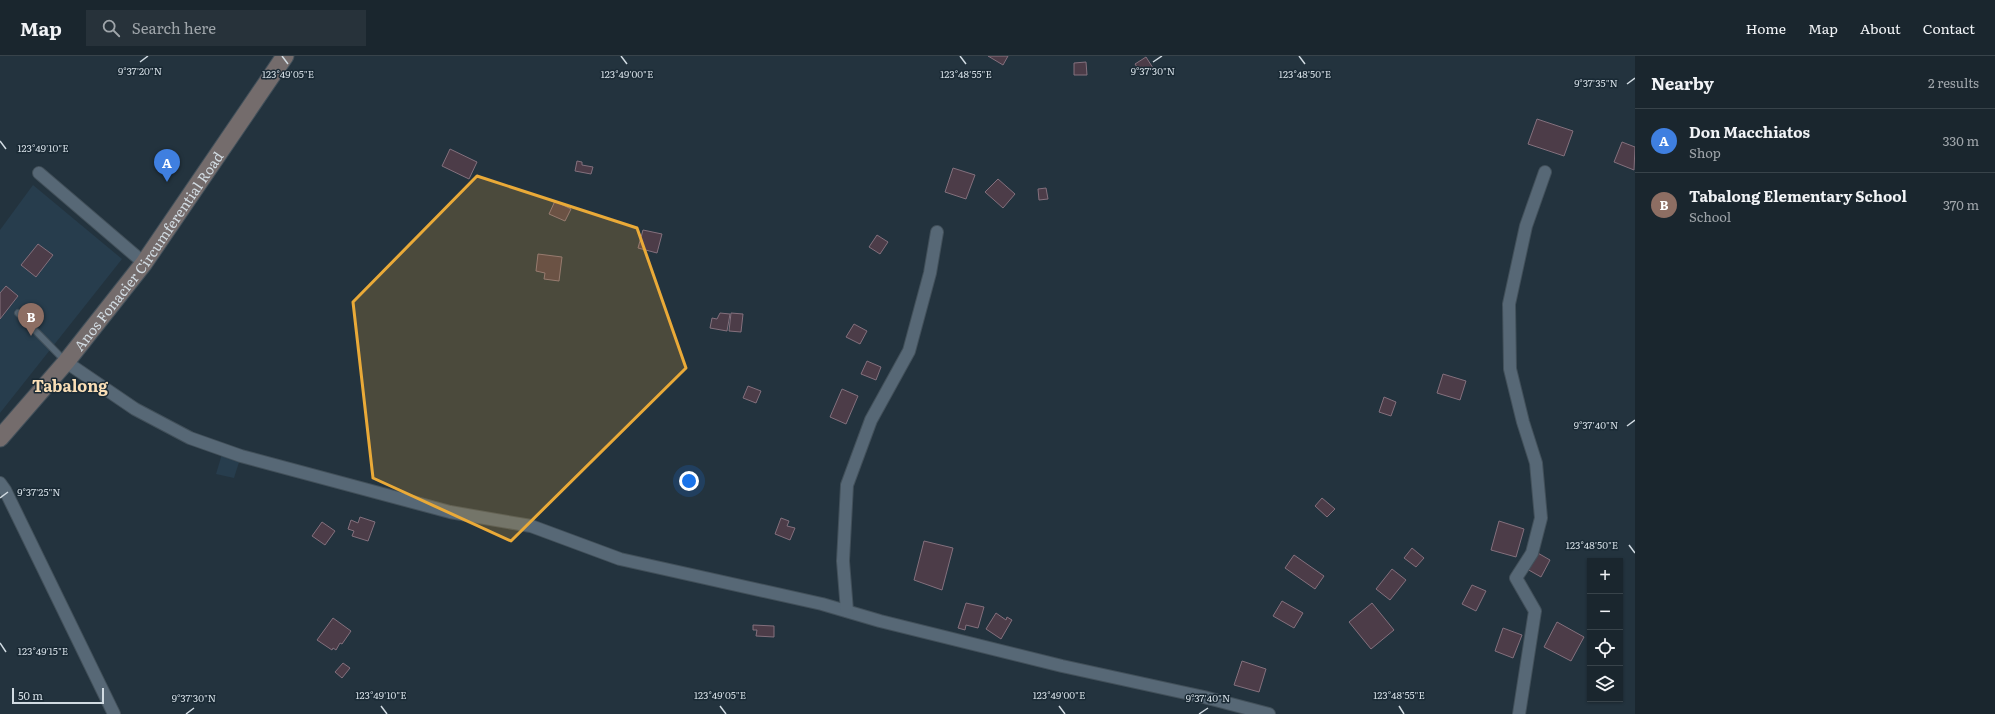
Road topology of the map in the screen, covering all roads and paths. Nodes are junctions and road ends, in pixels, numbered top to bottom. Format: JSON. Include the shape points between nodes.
{"nodes":[{"id":1,"x":285,"y":56,"type":"edge"},
{"id":2,"x":1545,"y":172,"type":"dead end"},
{"id":3,"x":39,"y":173,"type":"dead end"},
{"id":4,"x":937,"y":232,"type":"dead end"},
{"id":5,"x":144,"y":262,"type":"junction"},
{"id":6,"x":18,"y":313,"type":"dead end"},
{"id":7,"x":66,"y":362,"type":"junction"},
{"id":8,"x":0,"y":438,"type":"edge"},
{"id":9,"x":0,"y":483,"type":"edge"},
{"id":10,"x":847,"y":611,"type":"junction"},
{"id":11,"x":114,"y":714,"type":"edge"},
{"id":12,"x":1269,"y":714,"type":"edge"},
{"id":13,"x":1519,"y":714,"type":"edge"}],
"edges":[{"from":1,"to":5,"type":"main road","name":"Anos Fonacier Circumferential Road"},
{"from":2,"to":13,"type":"street","via":[[1526,226],[1509,304],[1510,369],[1536,463],[1541,518],[1532,553],[1516,578],[1535,611]]},
{"from":3,"to":5,"type":"street"},
{"from":4,"to":10,"type":"street","via":[[930,273],[909,352],[871,420],[847,486],[843,561]]},
{"from":5,"to":7,"type":"main road","name":"Anos Fonacier Circumferential Road"},
{"from":6,"to":7,"type":"lane"},
{"from":7,"to":8,"type":"main road","name":"Anos Fonacier Circumferential Road"},
{"from":7,"to":10,"type":"street","via":[[135,409],[190,438],[241,456],[450,512],[531,526],[620,558]]},
{"from":9,"to":11,"type":"street"},
{"from":10,"to":12,"type":"street","via":[[1062,666]]}]}
